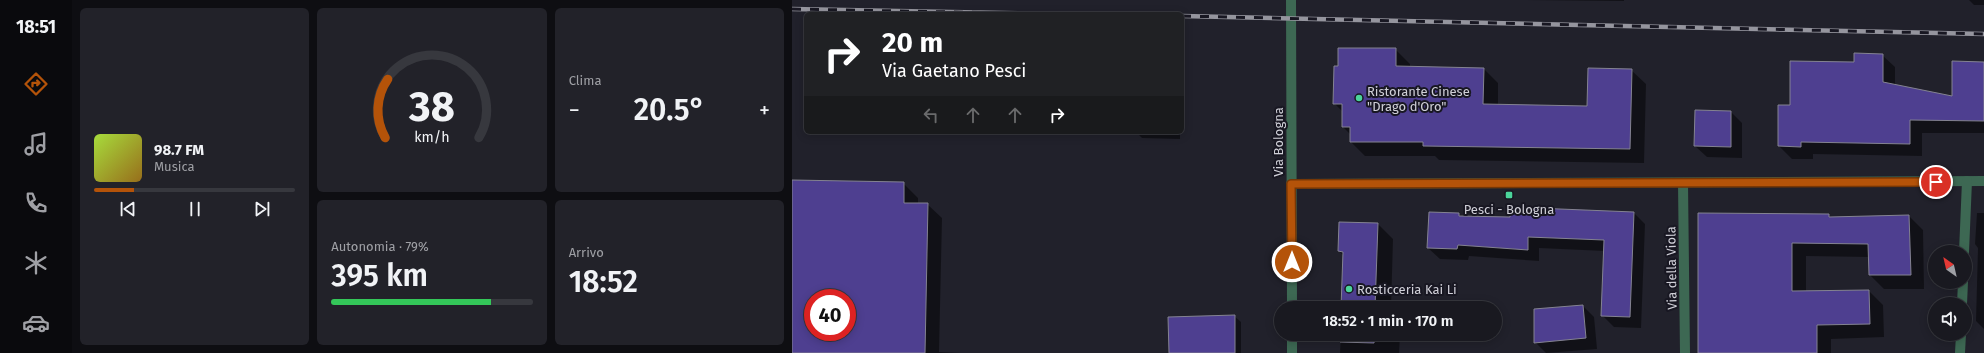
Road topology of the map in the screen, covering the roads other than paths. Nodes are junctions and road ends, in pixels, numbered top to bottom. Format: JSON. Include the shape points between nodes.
{"nodes":[{"id":1,"x":1291,"y":0,"type":"edge"},
{"id":2,"x":1967,"y":181,"type":"junction"},
{"id":3,"x":1984,"y":181,"type":"edge"},
{"id":4,"x":1683,"y":182,"type":"junction"},
{"id":5,"x":1291,"y":184,"type":"junction"},
{"id":6,"x":1964,"y":245,"type":"edge"},
{"id":7,"x":1292,"y":301,"type":"edge"},
{"id":8,"x":1292,"y":341,"type":"edge"},
{"id":9,"x":1961,"y":341,"type":"edge"},
{"id":10,"x":1292,"y":353,"type":"edge"},
{"id":11,"x":1685,"y":353,"type":"edge"},
{"id":12,"x":1960,"y":353,"type":"edge"}],
"edges":[{"from":1,"to":5,"type":"street","name":"Via Bologna"},
{"from":2,"to":3,"type":"street"},
{"from":2,"to":4,"type":"street"},
{"from":2,"to":6,"type":"street"},
{"from":4,"to":5,"type":"street"},
{"from":4,"to":11,"type":"street","name":"Via della Viola"},
{"from":5,"to":7,"type":"street","name":"Via Bologna"},
{"from":8,"to":10,"type":"street"},
{"from":9,"to":12,"type":"street"}]}
